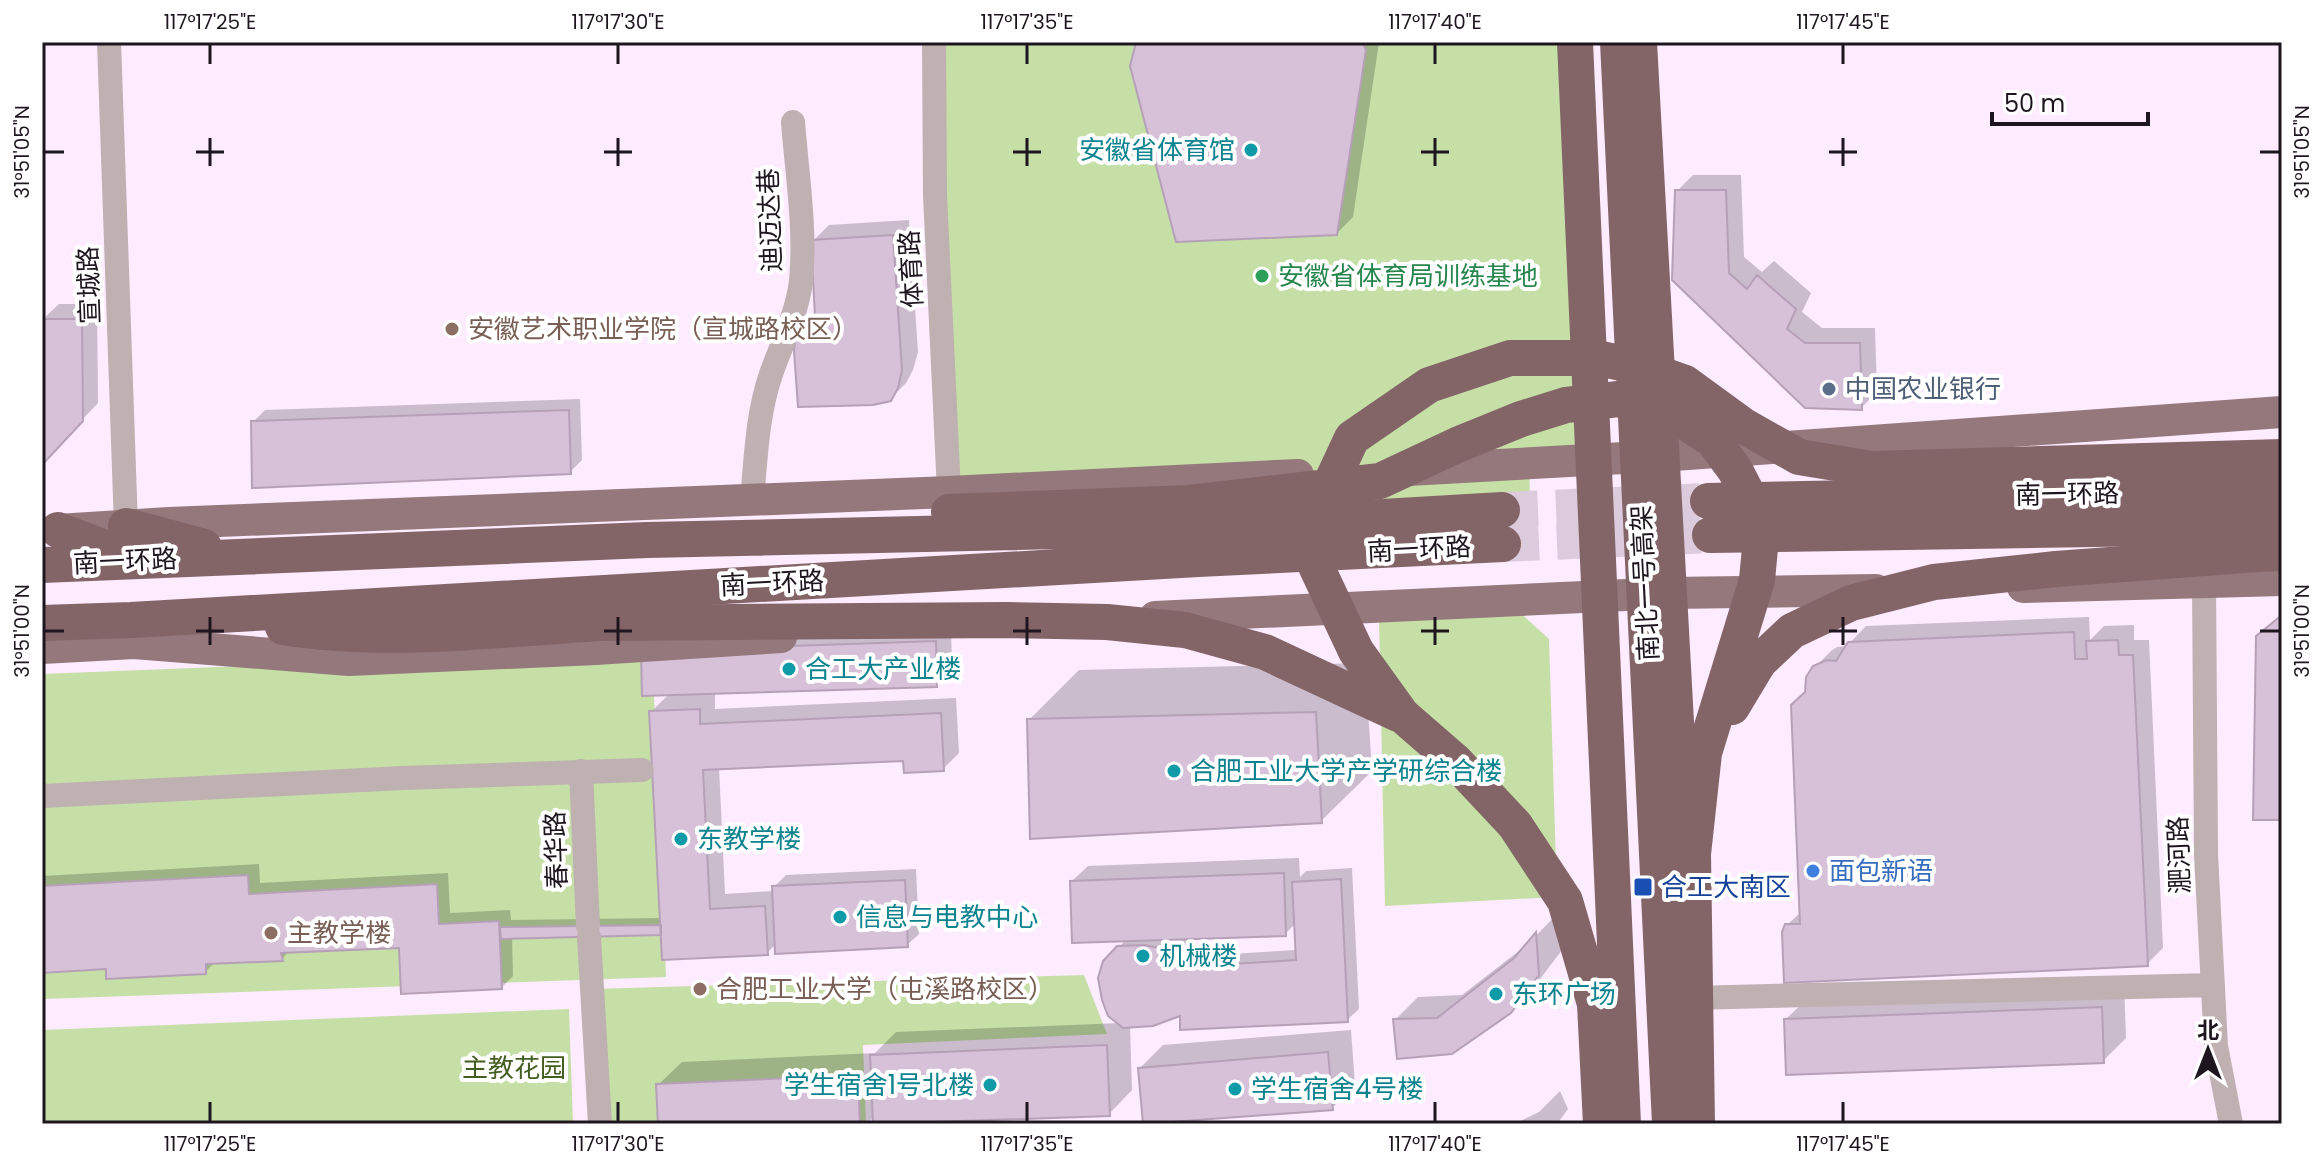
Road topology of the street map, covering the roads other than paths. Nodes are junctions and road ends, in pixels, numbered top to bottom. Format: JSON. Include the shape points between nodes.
{"nodes":[{"id":1,"x":109,"y":42,"type":"edge"},
{"id":2,"x":934,"y":42,"type":"edge"},
{"id":3,"x":1575,"y":42,"type":"edge"},
{"id":4,"x":1597,"y":42,"type":"edge"},
{"id":5,"x":1618,"y":42,"type":"edge"},
{"id":6,"x":1639,"y":42,"type":"edge"},
{"id":7,"x":793,"y":122,"type":"dead end"},
{"id":8,"x":2282,"y":412,"type":"edge"},
{"id":9,"x":1660,"y":456,"type":"junction"},
{"id":10,"x":2282,"y":457,"type":"edge"},
{"id":11,"x":1593,"y":459,"type":"junction"},
{"id":12,"x":2282,"y":487,"type":"edge"},
{"id":13,"x":752,"y":500,"type":"junction"},
{"id":14,"x":949,"y":502,"type":"junction"},
{"id":15,"x":2282,"y":522,"type":"edge"},
{"id":16,"x":126,"y":526,"type":"junction"},
{"id":17,"x":50,"y":530,"type":"edge"},
{"id":18,"x":647,"y":540,"type":"junction"},
{"id":19,"x":241,"y":556,"type":"junction"},
{"id":20,"x":136,"y":560,"type":"junction"},
{"id":21,"x":2274,"y":562,"type":"edge"},
{"id":22,"x":42,"y":565,"type":"edge"},
{"id":23,"x":2204,"y":583,"type":"junction"},
{"id":24,"x":1669,"y":593,"type":"junction"},
{"id":25,"x":1600,"y":596,"type":"junction"},
{"id":26,"x":202,"y":616,"type":"junction"},
{"id":27,"x":42,"y":623,"type":"edge"},
{"id":28,"x":42,"y":634,"type":"edge"},
{"id":29,"x":134,"y":643,"type":"junction"},
{"id":30,"x":42,"y":648,"type":"edge"},
{"id":31,"x":1402,"y":715,"type":"junction"},
{"id":32,"x":1704,"y":753,"type":"junction"},
{"id":33,"x":642,"y":770,"type":"dead end"},
{"id":34,"x":581,"y":771,"type":"junction"},
{"id":35,"x":42,"y":796,"type":"edge"},
{"id":36,"x":2213,"y":985,"type":"junction"},
{"id":37,"x":1691,"y":998,"type":"junction"},
{"id":38,"x":600,"y":1124,"type":"edge"},
{"id":39,"x":1601,"y":1124,"type":"edge"},
{"id":40,"x":1623,"y":1124,"type":"edge"},
{"id":41,"x":1647,"y":1124,"type":"edge"},
{"id":42,"x":1670,"y":1124,"type":"edge"},
{"id":43,"x":1697,"y":1124,"type":"edge"},
{"id":44,"x":2231,"y":1124,"type":"edge"}],
"edges":[{"from":1,"to":16,"type":"street","name":"宣城路"},
{"from":2,"to":14,"type":"street","name":"体育路"},
{"from":3,"to":11,"type":"highway"},
{"from":4,"to":41,"type":"highway","name":"南北一号高架","bridge":true},
{"from":5,"to":42,"type":"highway","name":"南北一号高架","bridge":true},
{"from":6,"to":9,"type":"highway"},
{"from":7,"to":13,"type":"street","name":"迪迈达巷","via":[[800,283],[759,419]]},
{"from":8,"to":9,"type":"main road"},
{"from":9,"to":11,"type":"main road"},
{"from":9,"to":24,"type":"highway"},
{"from":10,"to":31,"type":"highway","bridge":true,"via":[[1872,469],[1799,457],[1685,383],[1640,367],[1597,358],[1510,358],[1429,385],[1352,438],[1324,498],[1316,566],[1356,651]]},
{"from":11,"to":14,"type":"main road"},
{"from":11,"to":25,"type":"highway"},
{"from":12,"to":15,"type":"highway","name":"南一环路","via":[[1709,518],[2155,528]]},
{"from":13,"to":14,"type":"main road"},
{"from":13,"to":16,"type":"main road"},
{"from":14,"to":18,"type":"highway","via":[[709,520]]},
{"from":14,"to":32,"type":"highway","bridge":true,"via":[[1189,503],[1380,481],[1521,419],[1566,405],[1627,398],[1673,414],[1713,440],[1753,505],[1760,548],[1757,580]]},
{"from":16,"to":17,"type":"main road"},
{"from":16,"to":19,"type":"highway"},
{"from":17,"to":20,"type":"highway"},
{"from":18,"to":19,"type":"highway","name":"南一环路"},
{"from":18,"to":26,"type":"highway","name":"南一环路","via":[[1502,527],[1182,560]]},
{"from":19,"to":20,"type":"highway","name":"南一环路"},
{"from":20,"to":22,"type":"highway","name":"南一环路"},
{"from":21,"to":23,"type":"main road"},
{"from":21,"to":32,"type":"highway","bridge":true,"via":[[2056,569],[1934,582],[1851,603],[1792,631],[1759,662]]},
{"from":23,"to":24,"type":"main road"},
{"from":23,"to":36,"type":"street","name":"淝河路","via":[[2206,854]]},
{"from":24,"to":25,"type":"main road"},
{"from":24,"to":37,"type":"highway"},
{"from":25,"to":29,"type":"main road","via":[[349,660]]},
{"from":25,"to":40,"type":"highway"},
{"from":26,"to":27,"type":"highway","name":"南一环路"},
{"from":26,"to":31,"type":"highway","bridge":true,"via":[[324,634],[601,623],[1107,622],[1185,630],[1265,652]]},
{"from":28,"to":29,"type":"highway"},
{"from":29,"to":30,"type":"main road"},
{"from":31,"to":39,"type":"highway","bridge":true,"via":[[1455,761],[1515,825],[1565,901],[1595,1004]]},
{"from":32,"to":43,"type":"highway","bridge":true,"via":[[1693,854]]},
{"from":33,"to":34,"type":"street"},
{"from":34,"to":35,"type":"street"},
{"from":34,"to":38,"type":"street","name":"春华路"},
{"from":36,"to":37,"type":"street"},
{"from":36,"to":44,"type":"street","name":"淝河路","via":[[2216,1046]]},
{"from":37,"to":43,"type":"highway"}]}
